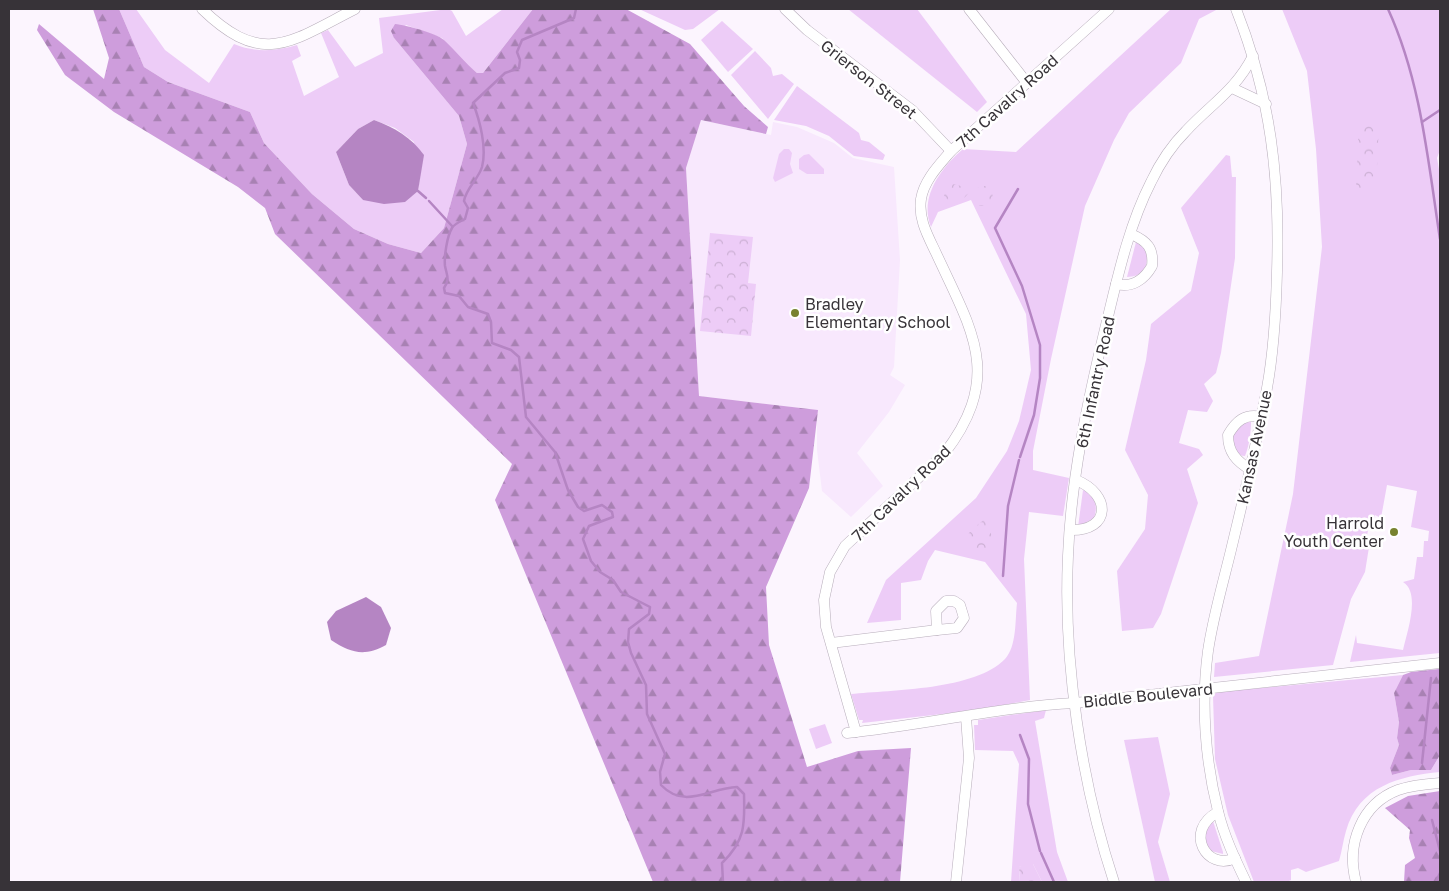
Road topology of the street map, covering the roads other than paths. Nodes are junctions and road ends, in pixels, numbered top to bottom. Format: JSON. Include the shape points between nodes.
{"nodes":[{"id":1,"x":202,"y":9,"type":"edge"},
{"id":2,"x":356,"y":9,"type":"edge"},
{"id":3,"x":785,"y":9,"type":"edge"},
{"id":4,"x":969,"y":9,"type":"edge"},
{"id":5,"x":1109,"y":9,"type":"edge"},
{"id":6,"x":1236,"y":9,"type":"edge"},
{"id":7,"x":1253,"y":56,"type":"junction"},
{"id":8,"x":1027,"y":83,"type":"junction"},
{"id":9,"x":1232,"y":88,"type":"junction"},
{"id":10,"x":1266,"y":104,"type":"junction"},
{"id":11,"x":951,"y":151,"type":"junction"},
{"id":12,"x":1131,"y":234,"type":"junction"},
{"id":13,"x":1116,"y":284,"type":"junction"},
{"id":14,"x":1262,"y":418,"type":"junction"},
{"id":15,"x":1251,"y":470,"type":"junction"},
{"id":16,"x":1076,"y":480,"type":"junction"},
{"id":17,"x":1070,"y":530,"type":"junction"},
{"id":18,"x":937,"y":630,"type":"dead end"},
{"id":19,"x":831,"y":643,"type":"junction"},
{"id":20,"x":1440,"y":663,"type":"edge"},
{"id":21,"x":1205,"y":689,"type":"junction"},
{"id":22,"x":1076,"y":703,"type":"junction"},
{"id":23,"x":966,"y":717,"type":"junction"},
{"id":24,"x":852,"y":733,"type":"joint"},
{"id":25,"x":1440,"y":783,"type":"edge"},
{"id":26,"x":1218,"y":812,"type":"junction"},
{"id":27,"x":1235,"y":858,"type":"junction"},
{"id":28,"x":956,"y":882,"type":"edge"},
{"id":29,"x":1114,"y":882,"type":"edge"},
{"id":30,"x":1246,"y":882,"type":"edge"},
{"id":31,"x":1356,"y":882,"type":"edge"}],
"edges":[{"from":1,"to":2,"type":"street","via":[[215,22],[250,43],[270,45],[287,42]]},
{"from":3,"to":11,"type":"street","name":"Grierson Street","via":[[807,30],[912,110]]},
{"from":4,"to":8,"type":"street"},
{"from":5,"to":8,"type":"street","name":"7th Cavalry Road"},
{"from":6,"to":7,"type":"street","name":"Kansas Avenue"},
{"from":7,"to":9,"type":"street","name":"6th Infantry Road"},
{"from":7,"to":10,"type":"street","name":"Kansas Avenue"},
{"from":8,"to":11,"type":"street","name":"7th Cavalry Road"},
{"from":9,"to":10,"type":"street"},
{"from":9,"to":12,"type":"street","name":"6th Infantry Road","via":[[1171,148],[1150,184]]},
{"from":10,"to":14,"type":"street","name":"Kansas Avenue","via":[[1275,156],[1279,230],[1276,308]]},
{"from":11,"to":19,"type":"street","name":"7th Cavalry Road","via":[[932,173],[921,197],[921,213],[924,228],[975,342],[978,360],[973,401],[958,437],[944,454],[845,546],[830,572],[824,600],[826,628]]},
{"from":12,"to":13,"type":"street","name":"6th Infantry Road"},
{"from":12,"to":13,"type":"street","via":[[1151,248],[1152,266],[1140,282],[1123,286]]},
{"from":13,"to":16,"type":"street","name":"6th Infantry Road","via":[[1094,376]]},
{"from":14,"to":15,"type":"street","name":"Kansas Avenue"},
{"from":14,"to":15,"type":"street","via":[[1238,420],[1228,435],[1230,452]]},
{"from":15,"to":21,"type":"street","name":"Kansas Avenue","via":[[1214,620]]},
{"from":16,"to":17,"type":"street","name":"6th Infantry Road"},
{"from":16,"to":17,"type":"street","via":[[1096,491],[1103,510],[1092,527]]},
{"from":17,"to":22,"type":"street","name":"6th Infantry Road","via":[[1067,599]]},
{"from":18,"to":19,"type":"street"},
{"from":19,"to":24,"type":"street","name":"7th Cavalry Road"},
{"from":20,"to":21,"type":"street","name":"Biddle Boulevard"},
{"from":21,"to":22,"type":"street","name":"Biddle Boulevard"},
{"from":21,"to":26,"type":"street","name":"Kansas Avenue","via":[[1208,754]]},
{"from":22,"to":23,"type":"street","name":"Biddle Boulevard","via":[[1025,706]]},
{"from":22,"to":29,"type":"street","name":"6th Infantry Road","via":[[1090,796]]},
{"from":23,"to":24,"type":"street","name":"Biddle Boulevard"},
{"from":23,"to":28,"type":"street","via":[[969,758]]},
{"from":25,"to":31,"type":"street","via":[[1396,790],[1368,810],[1352,853]]},
{"from":26,"to":27,"type":"street","name":"Kansas Avenue"},
{"from":26,"to":27,"type":"street","via":[[1201,826],[1204,849],[1220,862]]},
{"from":27,"to":30,"type":"street","name":"Kansas Avenue"}]}
